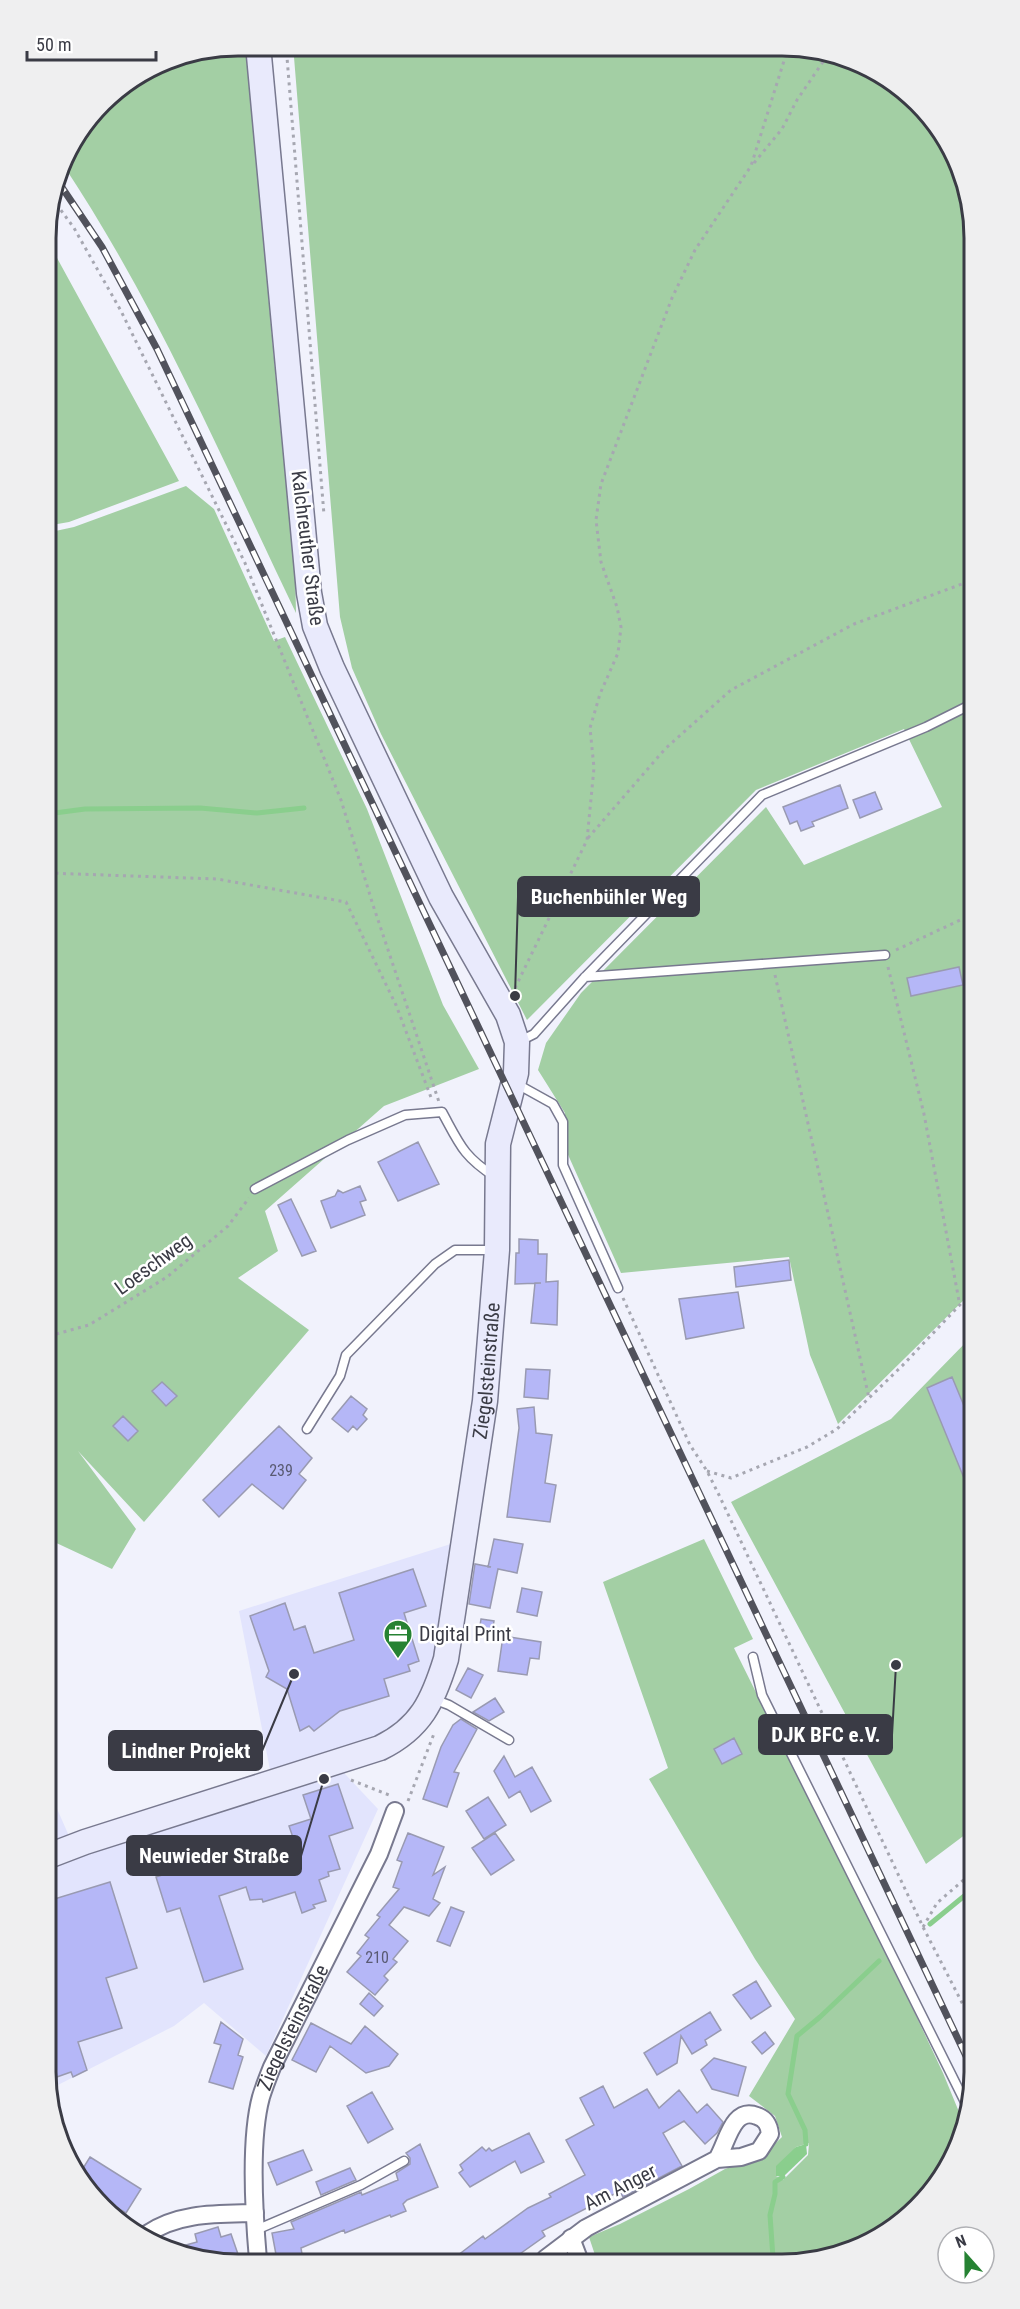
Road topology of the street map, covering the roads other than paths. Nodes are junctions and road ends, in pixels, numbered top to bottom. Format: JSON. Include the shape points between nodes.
{"nodes":[{"id":1,"x":259,"y":56,"type":"edge"},
{"id":2,"x":964,"y":708,"type":"edge"},
{"id":3,"x":885,"y":955,"type":"road end"},
{"id":4,"x":585,"y":977,"type":"junction"},
{"id":5,"x":517,"y":1042,"type":"junction"},
{"id":6,"x":514,"y":1082,"type":"junction"},
{"id":7,"x":496,"y":1178,"type":"junction"},
{"id":8,"x":255,"y":1189,"type":"road end"},
{"id":9,"x":497,"y":1250,"type":"junction"},
{"id":10,"x":618,"y":1288,"type":"road end"},
{"id":11,"x":307,"y":1429,"type":"dead end"},
{"id":12,"x":753,"y":1657,"type":"dead end"},
{"id":13,"x":432,"y":1699,"type":"junction"},
{"id":14,"x":509,"y":1740,"type":"dead end"},
{"id":15,"x":396,"y":1805,"type":"road end"},
{"id":16,"x":55,"y":1854,"type":"edge"},
{"id":17,"x":962,"y":2097,"type":"edge"},
{"id":18,"x":717,"y":2159,"type":"dead end"},
{"id":19,"x":404,"y":2161,"type":"dead end"},
{"id":20,"x":255,"y":2221,"type":"junction"},
{"id":21,"x":151,"y":2232,"type":"edge"},
{"id":22,"x":570,"y":2238,"type":"junction"},
{"id":23,"x":258,"y":2254,"type":"edge"},
{"id":24,"x":551,"y":2254,"type":"edge"},
{"id":25,"x":577,"y":2254,"type":"edge"}],
"edges":[{"from":1,"to":5,"type":"street","name":"Kalchreuther Straße","via":[[315,626],[431,877],[502,1002]]},
{"from":2,"to":4,"type":"lane","via":[[762,795]]},
{"from":3,"to":4,"type":"lane"},
{"from":4,"to":5,"type":"lane","via":[[534,1034]]},
{"from":5,"to":6,"type":"street","name":"Ziegelsteinstraße"},
{"from":6,"to":7,"type":"street","name":"Ziegelsteinstraße","via":[[499,1138]]},
{"from":6,"to":10,"type":"lane","via":[[553,1104],[563,1122],[563,1165]]},
{"from":7,"to":8,"type":"lane","via":[[473,1162],[440,1112],[405,1115]]},
{"from":7,"to":9,"type":"street","name":"Ziegelsteinstraße"},
{"from":9,"to":11,"type":"lane","via":[[455,1250],[435,1264],[346,1355],[340,1376]]},
{"from":9,"to":13,"type":"street","name":"Ziegelsteinstraße","via":[[487,1390],[468,1524],[446,1659]]},
{"from":12,"to":17,"type":"lane","via":[[762,1695]]},
{"from":13,"to":14,"type":"lane"},
{"from":13,"to":16,"type":"street","name":"Ziegelsteinstraße","via":[[416,1723],[380,1748]]},
{"from":15,"to":20,"type":"street","name":"Ziegelsteinstraße","via":[[379,1854],[260,2098],[255,2134]]},
{"from":18,"to":22,"type":"street","name":"Am Anger"},
{"from":19,"to":20,"type":"lane","via":[[361,2185]]},
{"from":20,"to":21,"type":"street","via":[[197,2215]]},
{"from":20,"to":23,"type":"street","name":"Ziegelsteinstraße"},
{"from":22,"to":24,"type":"street","name":"Am Anger"},
{"from":22,"to":25,"type":"street"}]}
